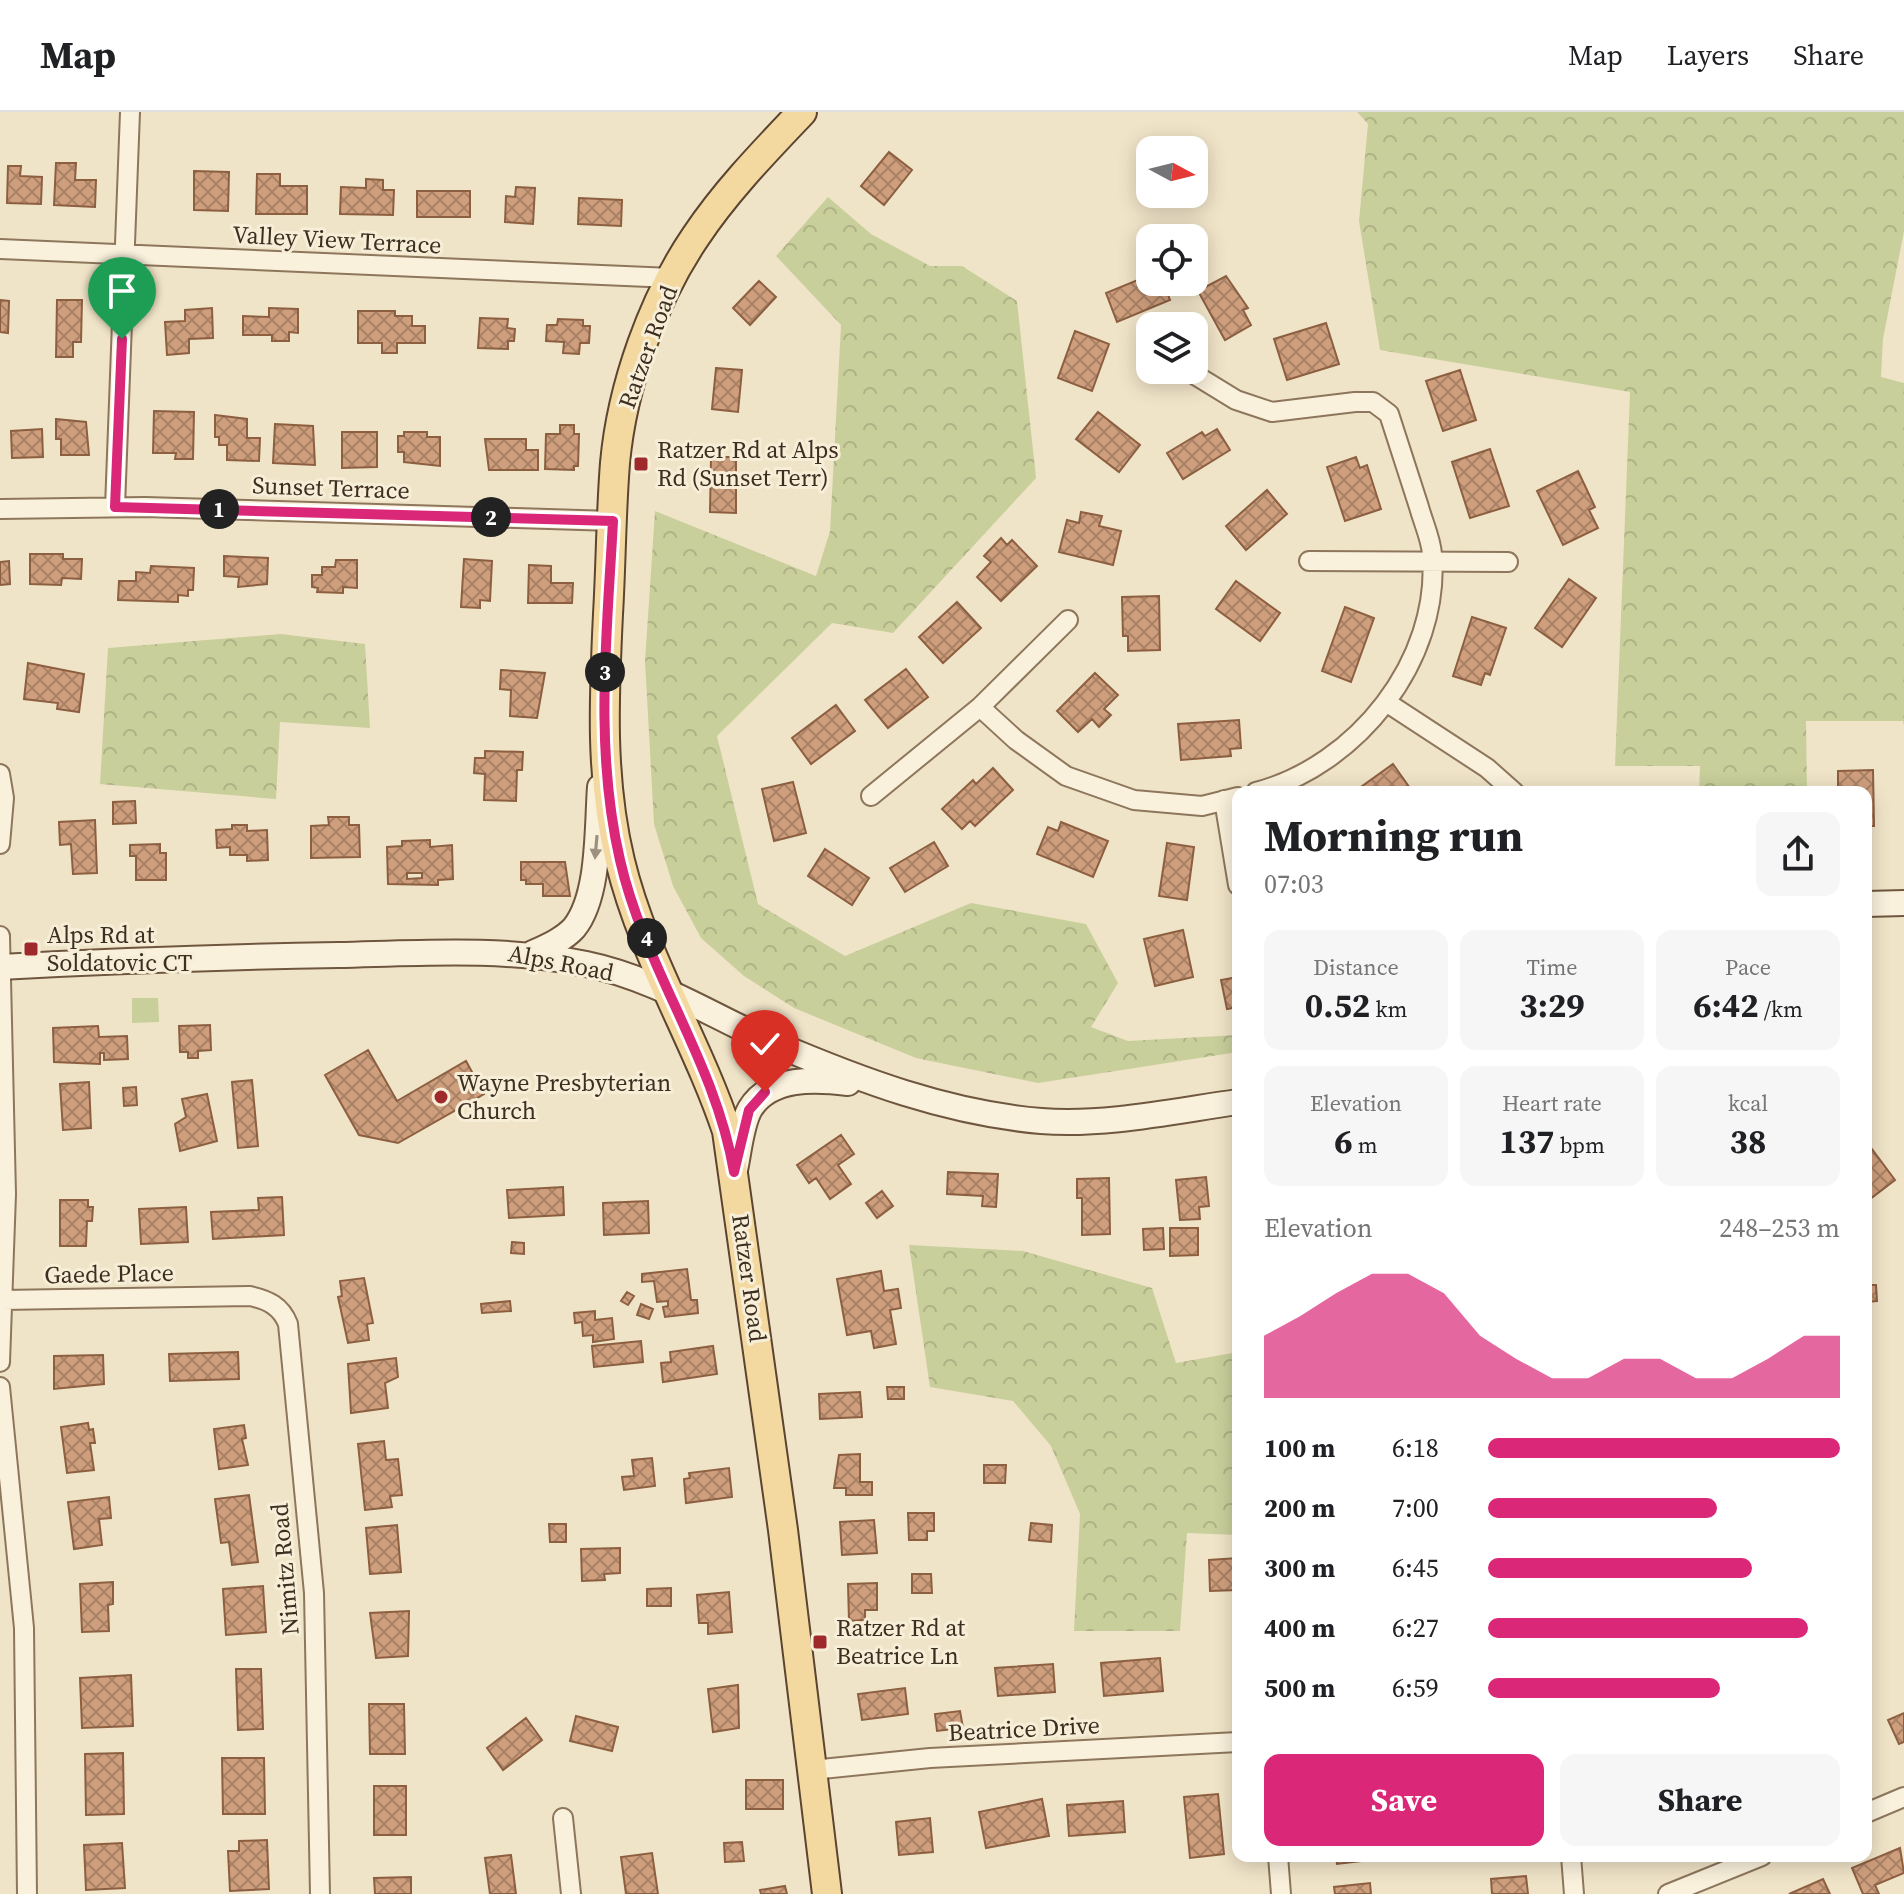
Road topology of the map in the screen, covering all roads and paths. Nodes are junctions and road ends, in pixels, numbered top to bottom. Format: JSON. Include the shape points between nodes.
{"nodes":[{"id":1,"x":130,"y":112,"type":"edge"},
{"id":2,"x":802,"y":112,"type":"edge"},
{"id":3,"x":0,"y":249,"type":"edge"},
{"id":4,"x":126,"y":254,"type":"junction"},
{"id":5,"x":672,"y":278,"type":"junction"},
{"id":6,"x":1208,"y":383,"type":"edge"},
{"id":7,"x":115,"y":507,"type":"junction"},
{"id":8,"x":0,"y":509,"type":"edge"},
{"id":9,"x":613,"y":521,"type":"junction"},
{"id":10,"x":1309,"y":561,"type":"dead end"},
{"id":11,"x":1433,"y":562,"type":"junction"},
{"id":12,"x":1508,"y":562,"type":"dead end"},
{"id":13,"x":1068,"y":620,"type":"dead end"},
{"id":14,"x":1386,"y":702,"type":"junction"},
{"id":15,"x":980,"y":707,"type":"junction"},
{"id":16,"x":602,"y":741,"type":"junction"},
{"id":17,"x":0,"y":774,"type":"edge"},
{"id":18,"x":1269,"y":786,"type":"edge"},
{"id":19,"x":1507,"y":786,"type":"edge"},
{"id":20,"x":871,"y":796,"type":"dead end"},
{"id":21,"x":1231,"y":798,"type":"edge"},
{"id":22,"x":0,"y":844,"type":"edge"},
{"id":23,"x":1904,"y":903,"type":"edge"},
{"id":24,"x":1872,"y":904,"type":"edge"},
{"id":25,"x":0,"y":936,"type":"edge"},
{"id":26,"x":531,"y":954,"type":"junction"},
{"id":27,"x":1,"y":967,"type":"edge"},
{"id":28,"x":664,"y":987,"type":"junction"},
{"id":29,"x":880,"y":1087,"type":"junction"},
{"id":30,"x":1232,"y":1103,"type":"edge"},
{"id":31,"x":734,"y":1172,"type":"junction"},
{"id":32,"x":216,"y":1296,"type":"joint"},
{"id":33,"x":2,"y":1300,"type":"junction"},
{"id":34,"x":0,"y":1362,"type":"edge"},
{"id":35,"x":0,"y":1387,"type":"edge"},
{"id":36,"x":20,"y":1577,"type":"junction"},
{"id":37,"x":0,"y":1579,"type":"edge"},
{"id":38,"x":1232,"y":1742,"type":"edge"},
{"id":39,"x":812,"y":1770,"type":"junction"},
{"id":40,"x":1904,"y":1797,"type":"edge"},
{"id":41,"x":1872,"y":1810,"type":"edge"},
{"id":42,"x":563,"y":1818,"type":"dead end"},
{"id":43,"x":1278,"y":1862,"type":"edge"},
{"id":44,"x":1571,"y":1862,"type":"edge"},
{"id":45,"x":1747,"y":1862,"type":"edge"},
{"id":46,"x":27,"y":1894,"type":"edge"},
{"id":47,"x":320,"y":1894,"type":"edge"},
{"id":48,"x":571,"y":1894,"type":"edge"},
{"id":49,"x":827,"y":1894,"type":"edge"},
{"id":50,"x":1281,"y":1894,"type":"edge"},
{"id":51,"x":1574,"y":1894,"type":"edge"},
{"id":52,"x":1668,"y":1894,"type":"edge"}],
"edges":[{"from":1,"to":4,"type":"street"},
{"from":2,"to":5,"type":"main road","name":"Ratzer Road","via":[[708,218]]},
{"from":3,"to":4,"type":"street","name":"Valley View Terrace"},
{"from":4,"to":5,"type":"street","name":"Valley View Terrace"},
{"from":4,"to":7,"type":"street"},
{"from":5,"to":9,"type":"main road","name":"Ratzer Road","via":[[625,407],[615,461]]},
{"from":6,"to":11,"type":"street","via":[[1272,412],[1373,402],[1389,414]]},
{"from":7,"to":8,"type":"street","name":"Sunset Terrace"},
{"from":7,"to":9,"type":"street","name":"Sunset Terrace"},
{"from":9,"to":16,"type":"main road","name":"Ratzer Road"},
{"from":10,"to":11,"type":"street"},
{"from":11,"to":12,"type":"street"},
{"from":11,"to":14,"type":"street","via":[[1419,648]]},
{"from":13,"to":15,"type":"street"},
{"from":14,"to":18,"type":"street","via":[[1336,755]]},
{"from":14,"to":19,"type":"street"},
{"from":15,"to":20,"type":"street"},
{"from":15,"to":21,"type":"street","via":[[1066,776],[1134,800],[1202,806]]},
{"from":16,"to":26,"type":"main road","one_way":true,"via":[[596,853],[585,909],[573,929]]},
{"from":16,"to":28,"type":"main road","name":"Ratzer Road","via":[[620,861]]},
{"from":17,"to":22,"type":"street"},
{"from":23,"to":24,"type":"main road"},
{"from":25,"to":27,"type":"street"},
{"from":26,"to":27,"type":"main road","name":"Alps Road","via":[[471,951]]},
{"from":26,"to":28,"type":"main road","name":"Alps Road","via":[[589,964]]},
{"from":27,"to":33,"type":"street","via":[[6,1194]]},
{"from":28,"to":29,"type":"main road","name":"Alps Road","via":[[751,1033]]},
{"from":28,"to":31,"type":"main road","name":"Ratzer Road","via":[[707,1071]]},
{"from":29,"to":30,"type":"main road","name":"Alps Road","via":[[974,1111],[1043,1121],[1106,1120]]},
{"from":29,"to":31,"type":"main road","via":[[820,1080],[791,1082],[765,1092],[749,1110]]},
{"from":31,"to":39,"type":"main road","name":"Ratzer Road"},
{"from":32,"to":33,"type":"street","name":"Gaede Place"},
{"from":32,"to":47,"type":"street","name":"Nimitz Road","via":[[264,1299],[284,1314],[288,1324],[314,1606]]},
{"from":33,"to":34,"type":"street"},
{"from":35,"to":36,"type":"street"},
{"from":36,"to":37,"type":"street"},
{"from":36,"to":46,"type":"street"},
{"from":38,"to":39,"type":"street","name":"Beatrice Drive","via":[[930,1758]]},
{"from":39,"to":49,"type":"main road","name":"Ratzer Road"},
{"from":40,"to":41,"type":"street"},
{"from":42,"to":48,"type":"street"},
{"from":43,"to":50,"type":"street"},
{"from":44,"to":51,"type":"street"},
{"from":45,"to":52,"type":"street"}]}
